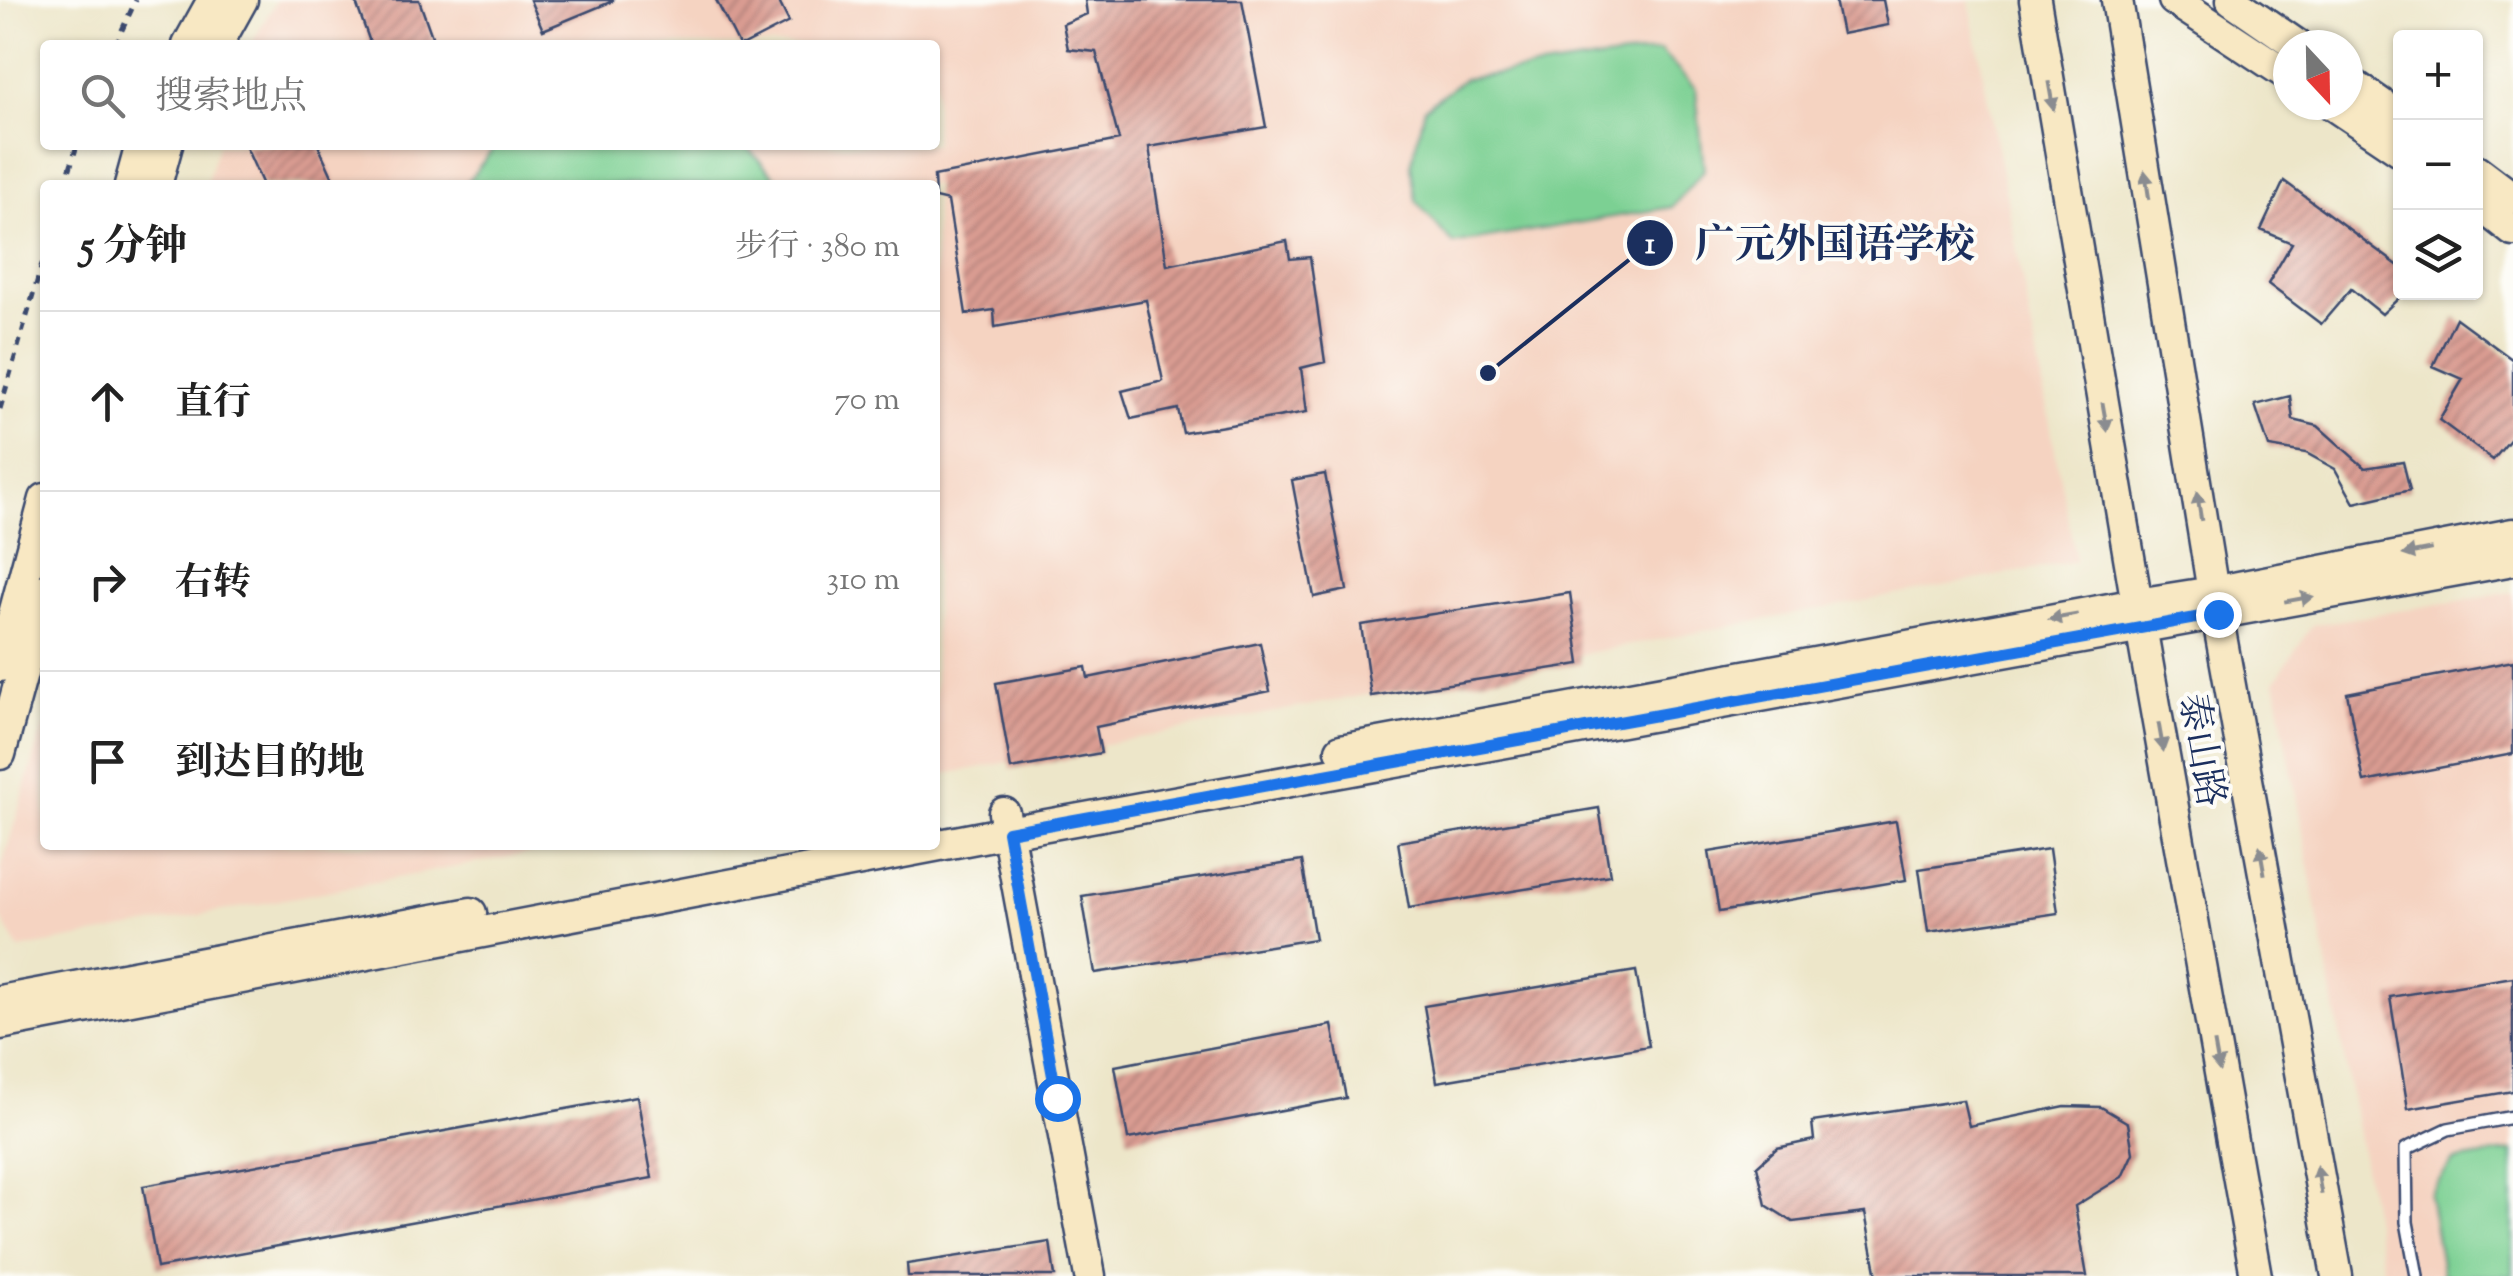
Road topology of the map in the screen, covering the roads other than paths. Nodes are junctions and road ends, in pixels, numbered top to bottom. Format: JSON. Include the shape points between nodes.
{"nodes":[{"id":1,"x":213,"y":0,"type":"edge"},
{"id":2,"x":242,"y":0,"type":"edge"},
{"id":3,"x":2035,"y":0,"type":"edge"},
{"id":4,"x":2116,"y":0,"type":"edge"},
{"id":5,"x":2174,"y":0,"type":"edge"},
{"id":6,"x":2232,"y":0,"type":"edge"},
{"id":7,"x":2275,"y":30,"type":"edge"},
{"id":8,"x":191,"y":40,"type":"edge"},
{"id":9,"x":220,"y":40,"type":"edge"},
{"id":10,"x":2273,"y":65,"type":"edge"},
{"id":11,"x":2363,"y":91,"type":"edge"},
{"id":12,"x":2393,"y":112,"type":"edge"},
{"id":13,"x":2355,"y":120,"type":"edge"},
{"id":14,"x":2393,"y":145,"type":"edge"},
{"id":15,"x":140,"y":150,"type":"edge"},
{"id":16,"x":166,"y":150,"type":"edge"},
{"id":17,"x":2483,"y":175,"type":"edge"},
{"id":18,"x":131,"y":180,"type":"edge"},
{"id":19,"x":157,"y":180,"type":"edge"},
{"id":20,"x":2513,"y":198,"type":"edge"},
{"id":21,"x":2483,"y":207,"type":"edge"},
{"id":22,"x":2513,"y":231,"type":"edge"},
{"id":23,"x":40,"y":518,"type":"edge"},
{"id":24,"x":2513,"y":534,"type":"edge"},
{"id":25,"x":2513,"y":560,"type":"edge"},
{"id":26,"x":2215,"y":603,"type":"junction"},
{"id":27,"x":40,"y":608,"type":"edge"},
{"id":28,"x":2139,"y":615,"type":"junction"},
{"id":29,"x":0,"y":666,"type":"edge"},
{"id":30,"x":0,"y":754,"type":"edge"},
{"id":31,"x":1006,"y":822,"type":"junction"},
{"id":32,"x":940,"y":826,"type":"edge"},
{"id":33,"x":940,"y":835,"type":"edge"},
{"id":34,"x":805,"y":850,"type":"edge"},
{"id":35,"x":867,"y":850,"type":"edge"},
{"id":36,"x":0,"y":1001,"type":"edge"},
{"id":37,"x":0,"y":1024,"type":"edge"},
{"id":38,"x":2513,"y":1117,"type":"edge"},
{"id":39,"x":1090,"y":1276,"type":"edge"},
{"id":40,"x":2256,"y":1276,"type":"edge"},
{"id":41,"x":2337,"y":1276,"type":"edge"},
{"id":42,"x":2417,"y":1276,"type":"edge"}],
"edges":[{"from":1,"to":8,"type":"street"},
{"from":2,"to":9,"type":"street"},
{"from":3,"to":28,"type":"street","name":"泰山路","one_way":true},
{"from":26,"to":4,"type":"street","name":"泰山路","one_way":true},
{"from":5,"to":10,"type":"street"},
{"from":6,"to":7,"type":"street"},
{"from":11,"to":12,"type":"street"},
{"from":13,"to":14,"type":"street"},
{"from":15,"to":18,"type":"street"},
{"from":16,"to":19,"type":"street"},
{"from":17,"to":20,"type":"street"},
{"from":21,"to":22,"type":"street"},
{"from":23,"to":29,"type":"street"},
{"from":24,"to":26,"type":"street","one_way":true},
{"from":26,"to":25,"type":"street","one_way":true},
{"from":26,"to":28,"type":"street"},
{"from":41,"to":26,"type":"street","name":"泰山路","one_way":true},
{"from":27,"to":30,"type":"street"},
{"from":28,"to":31,"type":"street"},
{"from":28,"to":40,"type":"street","name":"泰山路","one_way":true},
{"from":31,"to":32,"type":"street"},
{"from":31,"to":33,"type":"street"},
{"from":31,"to":39,"type":"street"},
{"from":34,"to":36,"type":"street"},
{"from":35,"to":37,"type":"street"},
{"from":38,"to":42,"type":"lane","via":[[2448,1129],[2406,1149],[2407,1222]]}]}
